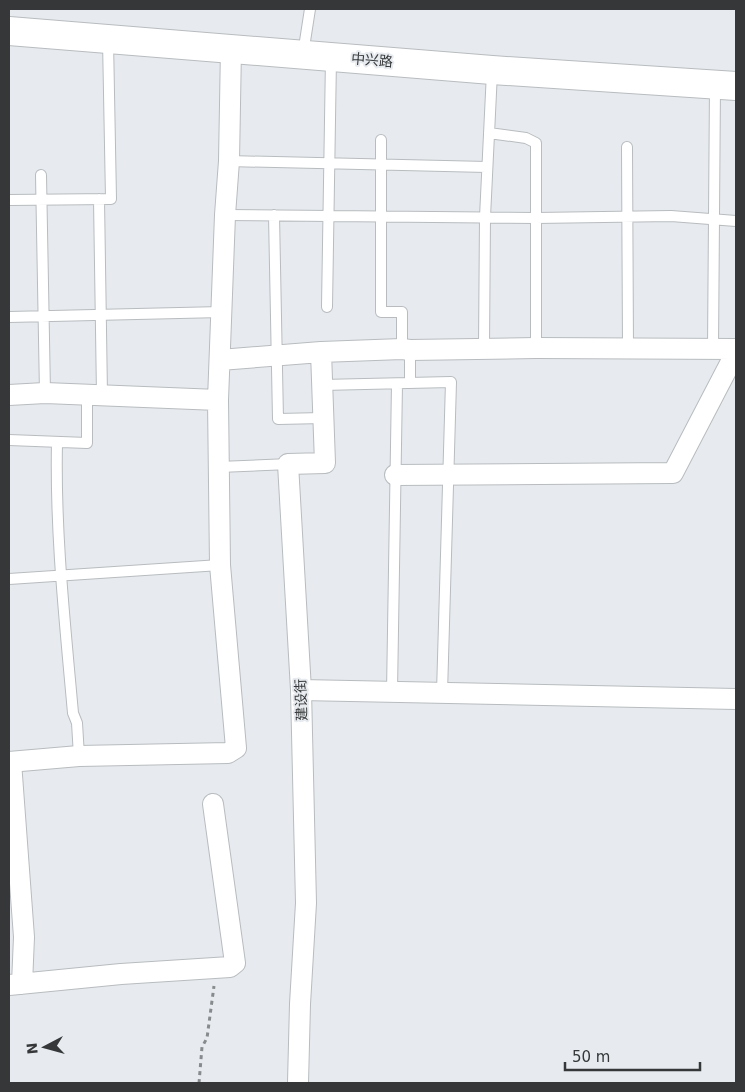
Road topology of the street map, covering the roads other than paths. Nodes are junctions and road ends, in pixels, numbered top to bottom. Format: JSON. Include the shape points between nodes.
{"nodes":[{"id":1,"x":310,"y":9,"type":"edge"},
{"id":2,"x":9,"y":31,"type":"edge"},
{"id":3,"x":108,"y":39,"type":"junction"},
{"id":4,"x":231,"y":48,"type":"junction"},
{"id":5,"x":303,"y":54,"type":"junction"},
{"id":6,"x":331,"y":56,"type":"junction"},
{"id":7,"x":492,"y":70,"type":"junction"},
{"id":8,"x":726,"y":86,"type":"edge"},
{"id":9,"x":489,"y":133,"type":"junction"},
{"id":10,"x":381,"y":140,"type":"dead end"},
{"id":11,"x":627,"y":147,"type":"dead end"},
{"id":12,"x":229,"y":161,"type":"junction"},
{"id":13,"x":330,"y":164,"type":"junction"},
{"id":14,"x":381,"y":165,"type":"junction"},
{"id":15,"x":487,"y":168,"type":"junction"},
{"id":16,"x":41,"y":175,"type":"dead end"},
{"id":17,"x":99,"y":199,"type":"junction"},
{"id":18,"x":9,"y":200,"type":"edge"},
{"id":19,"x":41,"y":200,"type":"junction"},
{"id":20,"x":225,"y":215,"type":"junction"},
{"id":21,"x":274,"y":215,"type":"junction"},
{"id":22,"x":329,"y":216,"type":"junction"},
{"id":23,"x":381,"y":216,"type":"junction"},
{"id":24,"x":628,"y":216,"type":"junction"},
{"id":25,"x":485,"y":217,"type":"junction"},
{"id":26,"x":536,"y":218,"type":"junction"},
{"id":27,"x":714,"y":219,"type":"junction"},
{"id":28,"x":736,"y":221,"type":"edge"},
{"id":29,"x":327,"y":307,"type":"dead end"},
{"id":30,"x":222,"y":312,"type":"junction"},
{"id":31,"x":100,"y":315,"type":"junction"},
{"id":32,"x":44,"y":316,"type":"junction"},
{"id":33,"x":9,"y":317,"type":"edge"},
{"id":34,"x":484,"y":348,"type":"junction"},
{"id":35,"x":536,"y":348,"type":"junction"},
{"id":36,"x":628,"y":348,"type":"junction"},
{"id":37,"x":406,"y":349,"type":"junction"},
{"id":38,"x":713,"y":349,"type":"junction"},
{"id":39,"x":736,"y":350,"type":"edge"},
{"id":40,"x":321,"y":352,"type":"junction"},
{"id":41,"x":277,"y":356,"type":"junction"},
{"id":42,"x":220,"y":360,"type":"junction"},
{"id":43,"x":410,"y":383,"type":"junction"},
{"id":44,"x":397,"y":384,"type":"junction"},
{"id":45,"x":322,"y":385,"type":"junction"},
{"id":46,"x":45,"y":393,"type":"junction"},
{"id":47,"x":9,"y":395,"type":"edge"},
{"id":48,"x":94,"y":395,"type":"junction"},
{"id":49,"x":218,"y":400,"type":"junction"},
{"id":50,"x":323,"y":418,"type":"junction"},
{"id":51,"x":9,"y":440,"type":"edge"},
{"id":52,"x":57,"y":442,"type":"junction"},
{"id":53,"x":325,"y":463,"type":"joint"},
{"id":54,"x":288,"y":464,"type":"junction"},
{"id":55,"x":219,"y":467,"type":"junction"},
{"id":56,"x":395,"y":475,"type":"junction"},
{"id":57,"x":449,"y":475,"type":"junction"},
{"id":58,"x":220,"y":565,"type":"junction"},
{"id":59,"x":61,"y":576,"type":"junction"},
{"id":60,"x":9,"y":579,"type":"edge"},
{"id":61,"x":302,"y":690,"type":"junction"},
{"id":62,"x":392,"y":692,"type":"junction"},
{"id":63,"x":442,"y":693,"type":"junction"},
{"id":64,"x":736,"y":699,"type":"edge"},
{"id":65,"x":79,"y":756,"type":"junction"},
{"id":66,"x":10,"y":762,"type":"edge"},
{"id":67,"x":213,"y":804,"type":"dead end"},
{"id":68,"x":15,"y":984,"type":"edge"},
{"id":69,"x":298,"y":1083,"type":"edge"}],
"edges":[{"from":1,"to":5,"type":"lane"},
{"from":2,"to":3,"type":"main road","name":"中兴路"},
{"from":3,"to":4,"type":"main road","name":"中兴路"},
{"from":3,"to":17,"type":"lane","via":[[111,199]]},
{"from":4,"to":5,"type":"main road","name":"中兴路"},
{"from":4,"to":12,"type":"street"},
{"from":5,"to":6,"type":"main road","name":"中兴路"},
{"from":6,"to":7,"type":"main road","name":"中兴路"},
{"from":6,"to":13,"type":"lane"},
{"from":7,"to":8,"type":"main road","name":"中兴路"},
{"from":7,"to":9,"type":"lane"},
{"from":8,"to":27,"type":"lane"},
{"from":9,"to":15,"type":"lane"},
{"from":9,"to":26,"type":"lane","via":[[526,138],[536,143]]},
{"from":10,"to":14,"type":"lane"},
{"from":11,"to":24,"type":"lane"},
{"from":12,"to":13,"type":"lane"},
{"from":12,"to":20,"type":"street"},
{"from":13,"to":14,"type":"lane"},
{"from":13,"to":22,"type":"lane"},
{"from":14,"to":15,"type":"lane"},
{"from":14,"to":23,"type":"lane"},
{"from":15,"to":25,"type":"lane"},
{"from":16,"to":19,"type":"lane"},
{"from":17,"to":19,"type":"lane"},
{"from":17,"to":31,"type":"lane"},
{"from":18,"to":19,"type":"lane"},
{"from":19,"to":32,"type":"lane"},
{"from":20,"to":21,"type":"lane"},
{"from":20,"to":30,"type":"street"},
{"from":21,"to":22,"type":"lane"},
{"from":21,"to":41,"type":"lane"},
{"from":22,"to":23,"type":"lane"},
{"from":22,"to":29,"type":"lane"},
{"from":23,"to":25,"type":"lane"},
{"from":23,"to":37,"type":"lane","via":[[381,312],[402,312]]},
{"from":24,"to":26,"type":"lane"},
{"from":24,"to":27,"type":"lane"},
{"from":24,"to":36,"type":"lane"},
{"from":25,"to":26,"type":"lane"},
{"from":25,"to":34,"type":"lane"},
{"from":26,"to":35,"type":"lane"},
{"from":27,"to":28,"type":"lane"},
{"from":27,"to":38,"type":"lane"},
{"from":30,"to":31,"type":"lane"},
{"from":30,"to":42,"type":"street"},
{"from":31,"to":32,"type":"lane"},
{"from":31,"to":48,"type":"lane"},
{"from":32,"to":33,"type":"lane"},
{"from":32,"to":46,"type":"lane"},
{"from":34,"to":35,"type":"street"},
{"from":34,"to":37,"type":"street"},
{"from":35,"to":36,"type":"street"},
{"from":36,"to":38,"type":"street"},
{"from":37,"to":40,"type":"street"},
{"from":37,"to":43,"type":"lane"},
{"from":38,"to":39,"type":"street"},
{"from":39,"to":57,"type":"street","via":[[672,473]]},
{"from":40,"to":41,"type":"street"},
{"from":40,"to":45,"type":"street"},
{"from":41,"to":42,"type":"street"},
{"from":41,"to":50,"type":"lane","via":[[278,419]]},
{"from":42,"to":49,"type":"street"},
{"from":43,"to":44,"type":"lane"},
{"from":43,"to":57,"type":"lane","via":[[452,382]]},
{"from":44,"to":45,"type":"lane"},
{"from":44,"to":56,"type":"lane"},
{"from":45,"to":50,"type":"street"},
{"from":46,"to":47,"type":"street"},
{"from":46,"to":48,"type":"street"},
{"from":48,"to":49,"type":"street"},
{"from":48,"to":52,"type":"lane","via":[[87,443]]},
{"from":49,"to":55,"type":"street"},
{"from":50,"to":53,"type":"street"},
{"from":51,"to":52,"type":"lane"},
{"from":52,"to":59,"type":"lane"},
{"from":53,"to":54,"type":"lane"},
{"from":54,"to":55,"type":"lane"},
{"from":54,"to":61,"type":"street","name":"建设街"},
{"from":55,"to":58,"type":"street"},
{"from":56,"to":57,"type":"street"},
{"from":56,"to":62,"type":"lane"},
{"from":57,"to":63,"type":"lane"},
{"from":58,"to":59,"type":"lane"},
{"from":58,"to":65,"type":"street","via":[[236,748],[228,753]]},
{"from":59,"to":60,"type":"lane"},
{"from":59,"to":65,"type":"lane","via":[[72,713]]},
{"from":61,"to":62,"type":"street"},
{"from":61,"to":69,"type":"street","name":"建设街","via":[[306,903]]},
{"from":62,"to":63,"type":"street"},
{"from":63,"to":64,"type":"street"},
{"from":65,"to":66,"type":"street"},
{"from":66,"to":68,"type":"street","via":[[24,937]]},
{"from":67,"to":68,"type":"street","via":[[235,962],[230,967]]}]}
